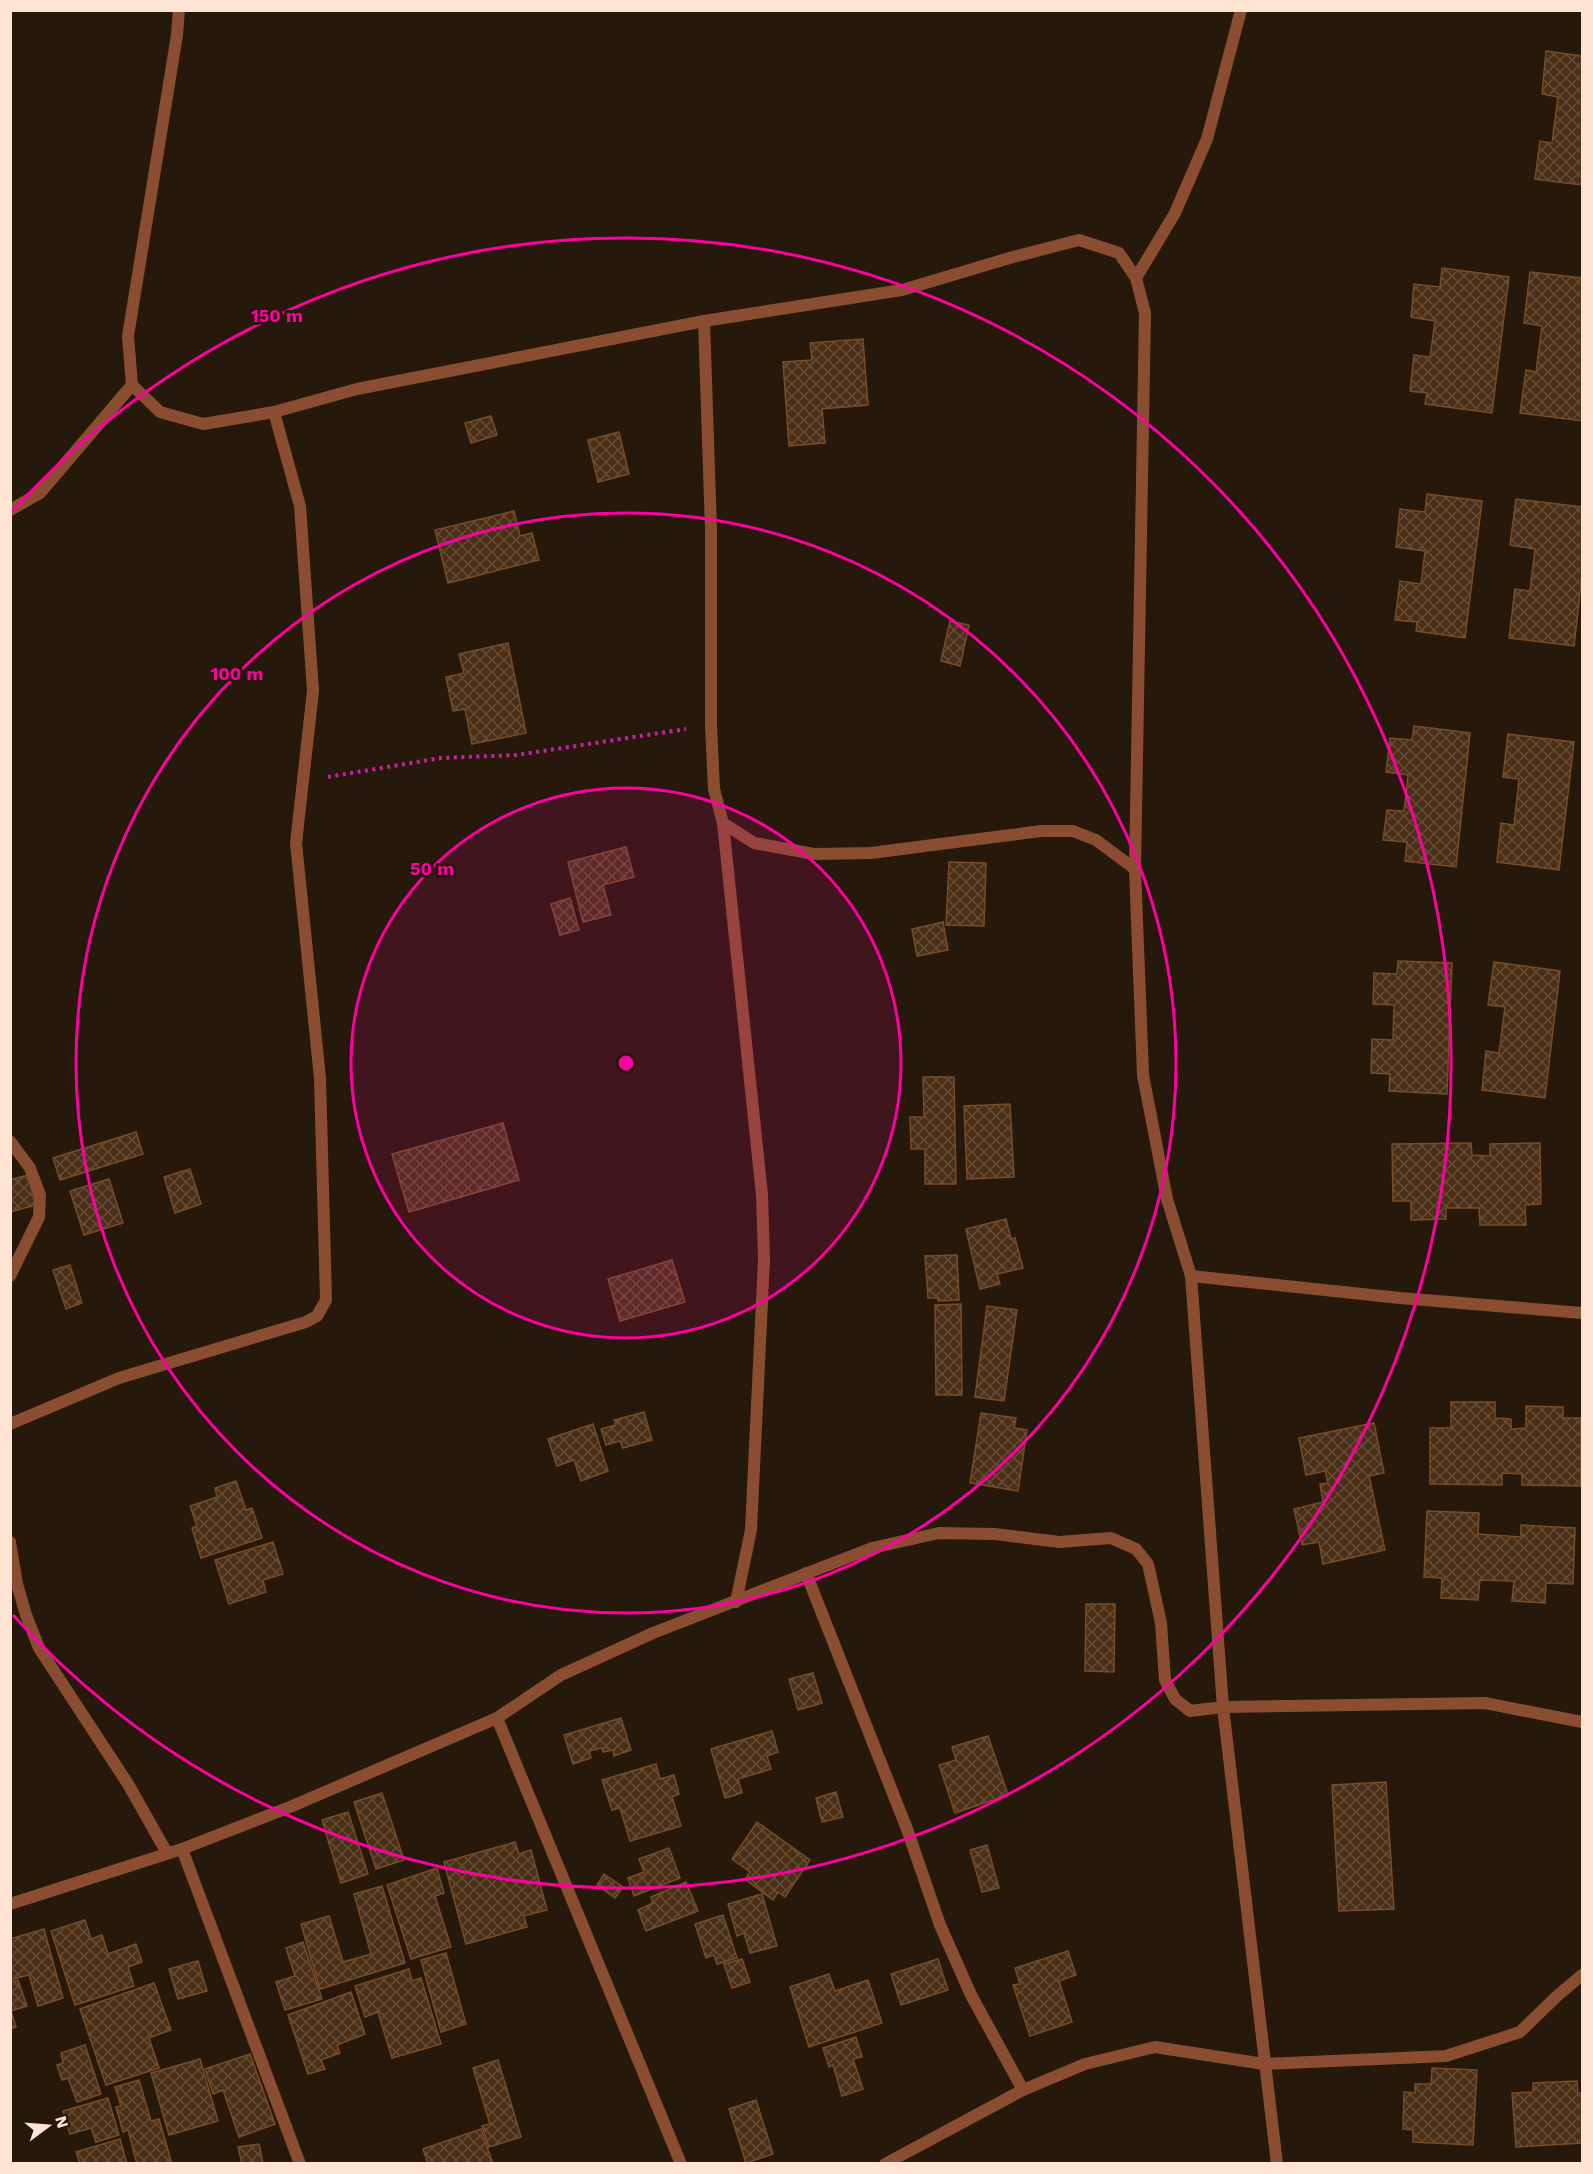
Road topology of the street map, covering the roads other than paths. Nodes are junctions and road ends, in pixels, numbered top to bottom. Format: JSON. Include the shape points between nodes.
{"nodes":[{"id":1,"x":179,"y":10,"type":"edge"},
{"id":2,"x":1241,"y":10,"type":"edge"},
{"id":3,"x":1136,"y":278,"type":"junction"},
{"id":4,"x":704,"y":321,"type":"junction"},
{"id":5,"x":132,"y":385,"type":"junction"},
{"id":6,"x":274,"y":412,"type":"junction"},
{"id":7,"x":10,"y":510,"type":"edge"},
{"id":8,"x":723,"y":823,"type":"junction"},
{"id":9,"x":1135,"y":868,"type":"junction"},
{"id":10,"x":10,"y":1141,"type":"edge"},
{"id":11,"x":10,"y":1276,"type":"edge"},
{"id":12,"x":1191,"y":1276,"type":"junction"},
{"id":13,"x":1582,"y":1312,"type":"edge"},
{"id":14,"x":10,"y":1424,"type":"edge"},
{"id":15,"x":10,"y":1542,"type":"edge"},
{"id":16,"x":806,"y":1573,"type":"junction"},
{"id":17,"x":736,"y":1602,"type":"junction"},
{"id":18,"x":1223,"y":1707,"type":"junction"},
{"id":19,"x":497,"y":1718,"type":"junction"},
{"id":20,"x":1582,"y":1722,"type":"edge"},
{"id":21,"x":182,"y":1849,"type":"junction"},
{"id":22,"x":167,"y":1853,"type":"junction"},
{"id":23,"x":10,"y":1904,"type":"edge"},
{"id":24,"x":1582,"y":1975,"type":"edge"},
{"id":25,"x":1264,"y":2064,"type":"junction"},
{"id":26,"x":1023,"y":2090,"type":"junction"},
{"id":27,"x":300,"y":2163,"type":"edge"},
{"id":28,"x":681,"y":2163,"type":"edge"},
{"id":29,"x":885,"y":2163,"type":"edge"},
{"id":30,"x":1277,"y":2163,"type":"edge"}],
"edges":[{"from":1,"to":5,"type":"street","via":[[128,336]]},
{"from":2,"to":3,"type":"street","via":[[1207,139],[1175,213]]},
{"from":3,"to":4,"type":"street","via":[[1119,253],[1079,240],[902,290]]},
{"from":3,"to":9,"type":"street","via":[[1145,313],[1145,345]]},
{"from":4,"to":6,"type":"street","via":[[357,389]]},
{"from":4,"to":8,"type":"street","via":[[711,530],[711,725],[714,789]]},
{"from":5,"to":6,"type":"street","via":[[160,412],[203,424]]},
{"from":5,"to":7,"type":"street","via":[[40,493]]},
{"from":6,"to":14,"type":"street","via":[[300,506],[313,691],[296,843],[320,1078],[326,1300],[317,1316],[306,1322],[119,1378]]},
{"from":8,"to":9,"type":"street","via":[[754,843],[814,854],[871,853],[1041,831],[1073,831],[1096,840]]},
{"from":8,"to":17,"type":"street","via":[[762,1195],[764,1260],[751,1530]]},
{"from":9,"to":12,"type":"street","via":[[1143,1075],[1167,1198]]},
{"from":10,"to":11,"type":"street","via":[[30,1168],[40,1195],[39,1217]]},
{"from":12,"to":13,"type":"street"},
{"from":12,"to":18,"type":"street"},
{"from":15,"to":22,"type":"street","via":[[17,1584],[39,1648],[128,1784]]},
{"from":16,"to":17,"type":"street"},
{"from":16,"to":18,"type":"street","via":[[872,1548],[939,1533],[995,1534],[1059,1542],[1111,1538],[1136,1549],[1148,1564],[1161,1623],[1165,1680],[1175,1699],[1190,1711]]},
{"from":16,"to":26,"type":"street","via":[[907,1829],[940,1925],[971,1995]]},
{"from":17,"to":19,"type":"street","via":[[561,1674]]},
{"from":18,"to":20,"type":"street","via":[[1485,1703]]},
{"from":18,"to":25,"type":"street"},
{"from":19,"to":21,"type":"street"},
{"from":19,"to":28,"type":"street"},
{"from":21,"to":22,"type":"street"},
{"from":21,"to":27,"type":"street"},
{"from":22,"to":23,"type":"street"},
{"from":24,"to":25,"type":"street","via":[[1520,2032],[1446,2056]]},
{"from":25,"to":26,"type":"street","via":[[1155,2047],[1084,2064]]},
{"from":25,"to":30,"type":"street"},
{"from":26,"to":29,"type":"street"}]}
